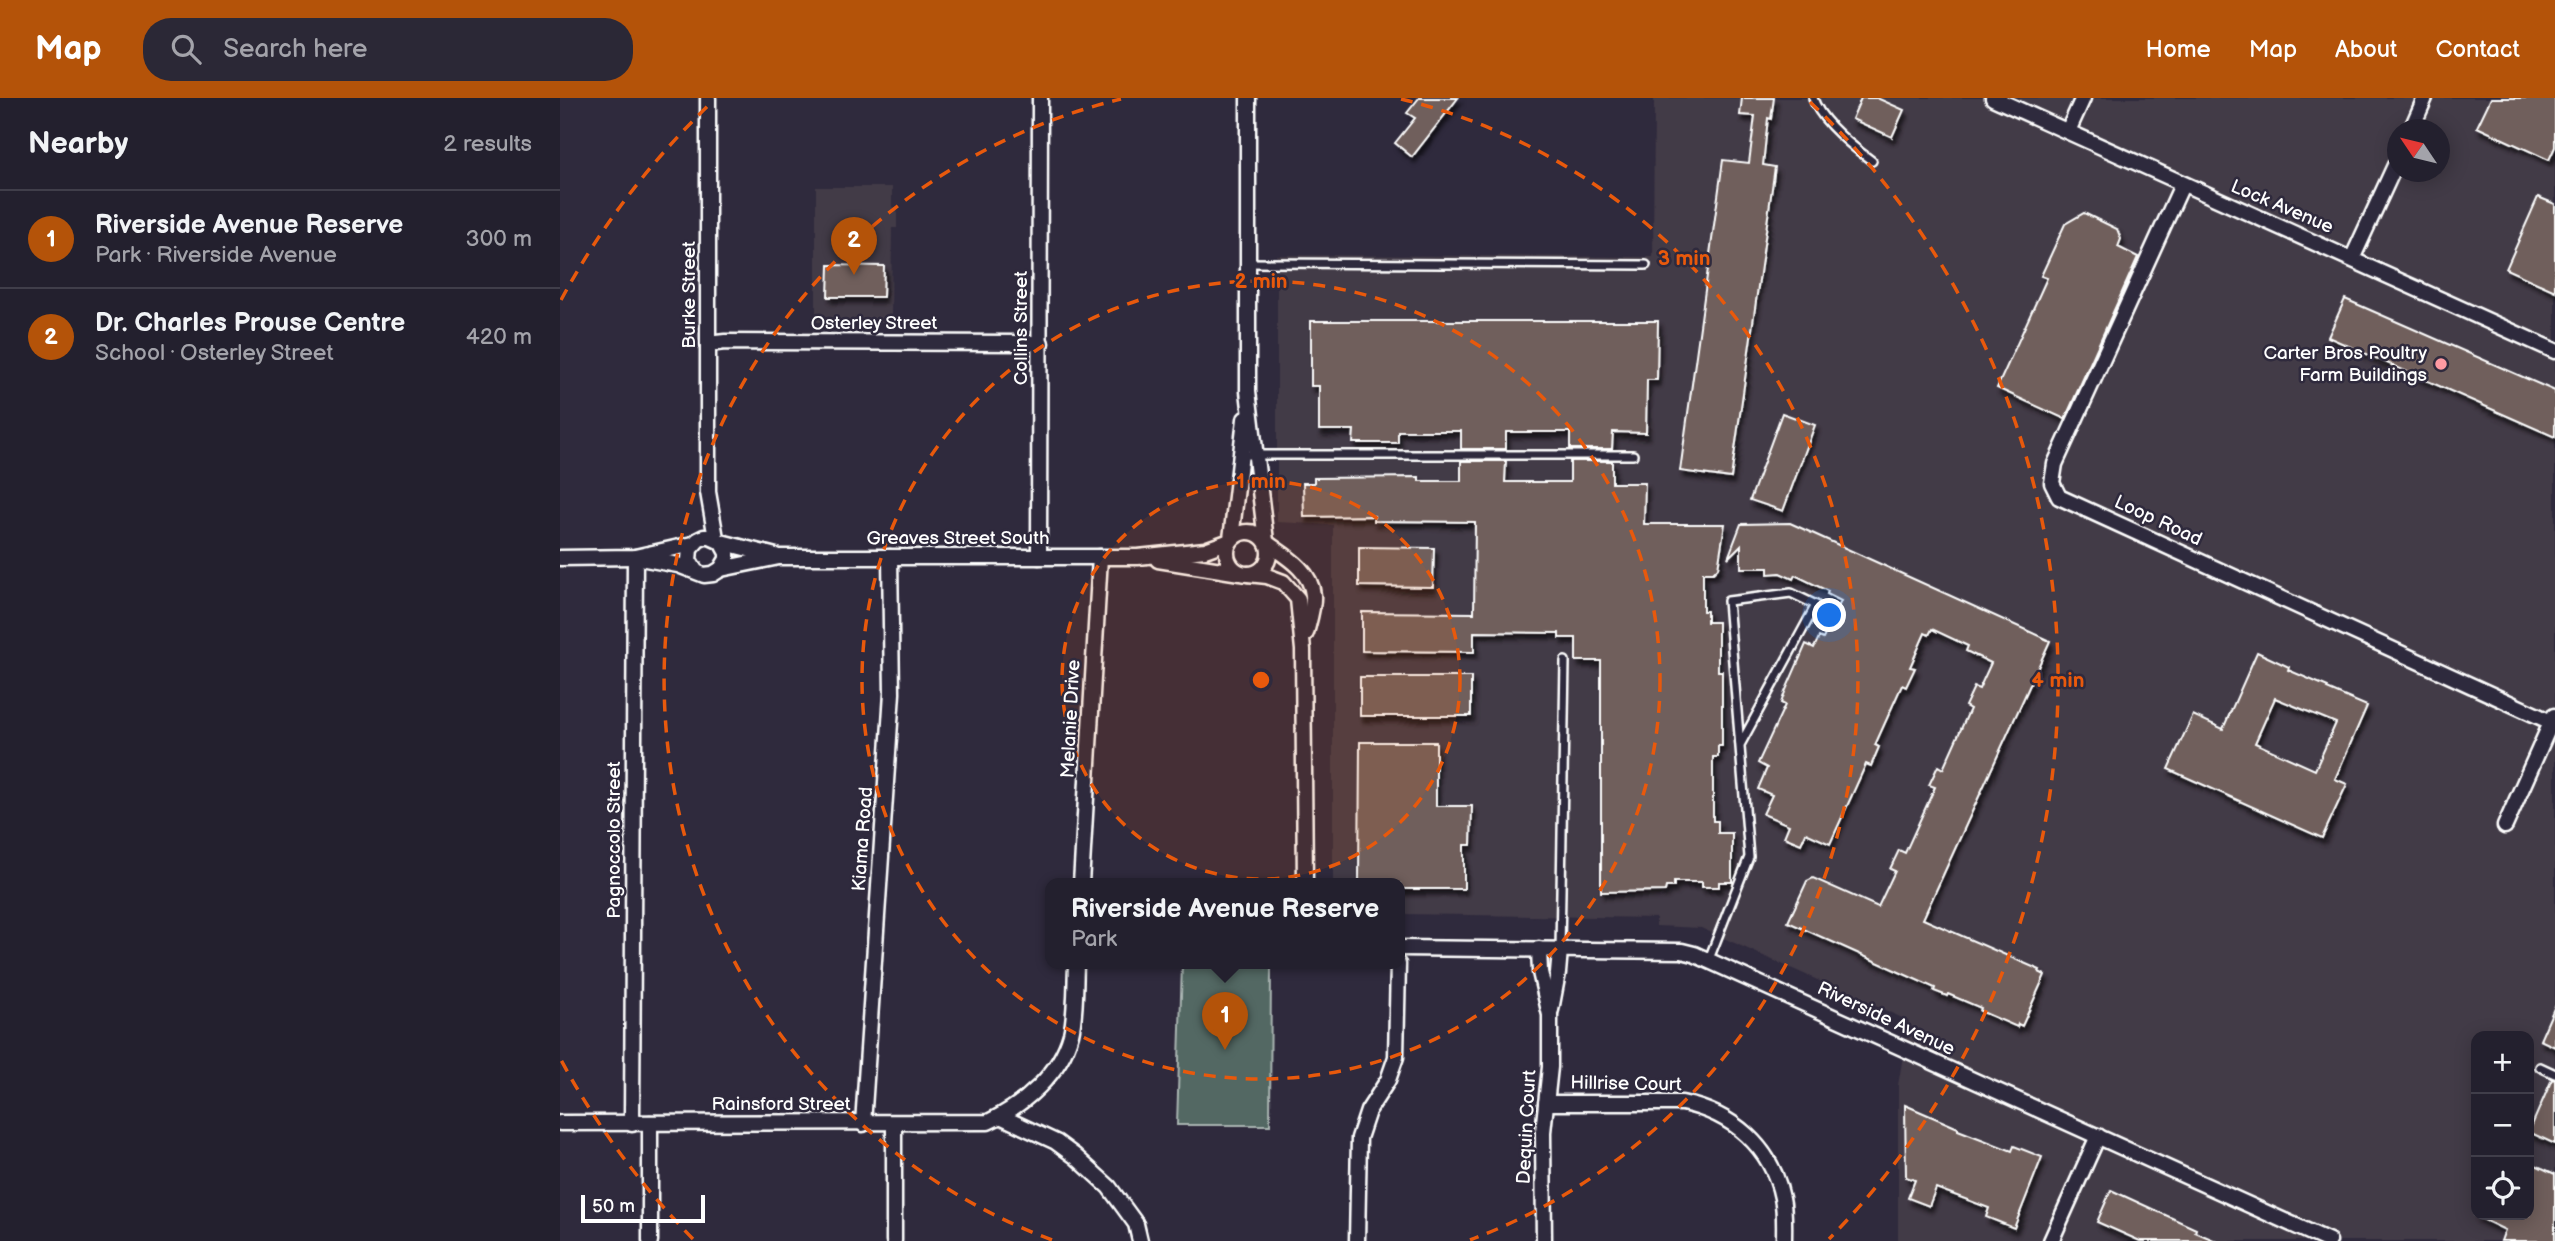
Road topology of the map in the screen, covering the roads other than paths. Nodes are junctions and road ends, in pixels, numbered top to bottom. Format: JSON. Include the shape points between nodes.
{"nodes":[{"id":1,"x":708,"y":98,"type":"edge"},
{"id":2,"x":1040,"y":98,"type":"edge"},
{"id":3,"x":1248,"y":98,"type":"edge"},
{"id":4,"x":1813,"y":98,"type":"edge"},
{"id":5,"x":1993,"y":98,"type":"edge"},
{"id":6,"x":2083,"y":98,"type":"edge"},
{"id":7,"x":2425,"y":98,"type":"edge"},
{"id":8,"x":2416,"y":119,"type":"edge"},
{"id":9,"x":2068,"y":131,"type":"junction"},
{"id":10,"x":1872,"y":161,"type":"dead end"},
{"id":11,"x":2387,"y":182,"type":"edge"},
{"id":12,"x":2182,"y":185,"type":"junction"},
{"id":13,"x":2352,"y":259,"type":"junction"},
{"id":14,"x":1248,"y":264,"type":"junction"},
{"id":15,"x":1646,"y":265,"type":"dead end"},
{"id":16,"x":1041,"y":343,"type":"junction"},
{"id":17,"x":708,"y":344,"type":"junction"},
{"id":18,"x":2555,"y":351,"type":"edge"},
{"id":19,"x":1248,"y":455,"type":"junction"},
{"id":20,"x":1633,"y":455,"type":"dead end"},
{"id":21,"x":708,"y":492,"type":"junction"},
{"id":22,"x":718,"y":540,"type":"junction"},
{"id":23,"x":1231,"y":540,"type":"junction"},
{"id":24,"x":696,"y":542,"type":"junction"},
{"id":25,"x":1266,"y":542,"type":"junction"},
{"id":26,"x":779,"y":556,"type":"junction"},
{"id":27,"x":635,"y":557,"type":"junction"},
{"id":28,"x":890,"y":557,"type":"junction"},
{"id":29,"x":1039,"y":557,"type":"junction"},
{"id":30,"x":1100,"y":557,"type":"junction"},
{"id":31,"x":1138,"y":557,"type":"junction"},
{"id":32,"x":560,"y":558,"type":"edge"},
{"id":33,"x":721,"y":569,"type":"junction"},
{"id":34,"x":695,"y":570,"type":"junction"},
{"id":35,"x":1244,"y":574,"type":"junction"},
{"id":36,"x":1303,"y":650,"type":"junction"},
{"id":37,"x":1565,"y":661,"type":"dead end"},
{"id":38,"x":2553,"y":719,"type":"edge"},
{"id":39,"x":1740,"y":745,"type":"junction"},
{"id":40,"x":2505,"y":826,"type":"dead end"},
{"id":41,"x":1081,"y":878,"type":"edge"},
{"id":42,"x":1305,"y":878,"type":"edge"},
{"id":43,"x":1405,"y":948,"type":"edge"},
{"id":44,"x":1538,"y":950,"type":"junction"},
{"id":45,"x":1560,"y":950,"type":"junction"},
{"id":46,"x":1709,"y":959,"type":"junction"},
{"id":47,"x":1076,"y":969,"type":"edge"},
{"id":48,"x":1398,"y":969,"type":"edge"},
{"id":49,"x":1550,"y":1014,"type":"junction"},
{"id":50,"x":2540,"y":1067,"type":"dead end"},
{"id":51,"x":2555,"y":1074,"type":"edge"},
{"id":52,"x":1546,"y":1103,"type":"junction"},
{"id":53,"x":1000,"y":1116,"type":"junction"},
{"id":54,"x":650,"y":1123,"type":"junction"},
{"id":55,"x":560,"y":1124,"type":"edge"},
{"id":56,"x":632,"y":1124,"type":"junction"},
{"id":57,"x":863,"y":1124,"type":"junction"},
{"id":58,"x":894,"y":1124,"type":"junction"},
{"id":59,"x":2098,"y":1136,"type":"junction"},
{"id":60,"x":650,"y":1241,"type":"edge"},
{"id":61,"x":894,"y":1241,"type":"edge"},
{"id":62,"x":1140,"y":1241,"type":"edge"},
{"id":63,"x":1357,"y":1241,"type":"edge"},
{"id":64,"x":1544,"y":1241,"type":"edge"},
{"id":65,"x":1784,"y":1241,"type":"edge"},
{"id":66,"x":2051,"y":1241,"type":"edge"},
{"id":67,"x":2329,"y":1241,"type":"edge"}],
"edges":[{"from":1,"to":17,"type":"street","name":"Burke Street"},
{"from":2,"to":16,"type":"street","name":"Collins Street"},
{"from":3,"to":14,"type":"street"},
{"from":4,"to":10,"type":"lane","via":[[1817,110]]},
{"from":5,"to":9,"type":"street","name":"Lock Avenue"},
{"from":6,"to":9,"type":"street"},
{"from":7,"to":8,"type":"street"},
{"from":9,"to":12,"type":"street","name":"Lock Avenue"},
{"from":11,"to":13,"type":"street"},
{"from":12,"to":13,"type":"street","name":"Lock Avenue"},
{"from":12,"to":38,"type":"street","name":"Loop Road","via":[[2054,464],[2052,483],[2059,497]]},
{"from":13,"to":18,"type":"street","name":"Lock Avenue"},
{"from":14,"to":15,"type":"lane"},
{"from":14,"to":19,"type":"street"},
{"from":16,"to":17,"type":"street","name":"Osterley Street"},
{"from":16,"to":29,"type":"street","name":"Collins Street"},
{"from":17,"to":21,"type":"street","name":"Burke Street"},
{"from":19,"to":20,"type":"lane"},
{"from":19,"to":23,"type":"street"},
{"from":19,"to":25,"type":"street"},
{"from":21,"to":22,"type":"street","name":"Burke Street"},
{"from":21,"to":24,"type":"street","name":"Burke Street"},
{"from":22,"to":24,"type":"street","via":[[704,537]]},
{"from":22,"to":26,"type":"street","name":"Greaves Street South"},
{"from":22,"to":33,"type":"street","via":[[727,552]]},
{"from":23,"to":25,"type":"street","via":[[1250,531]]},
{"from":23,"to":31,"type":"street","name":"Greaves Street South","via":[[1205,550]]},
{"from":23,"to":35,"type":"street","via":[[1227,557],[1233,569]]},
{"from":24,"to":27,"type":"street"},
{"from":24,"to":34,"type":"street","via":[[689,554]]},
{"from":25,"to":35,"type":"street","via":[[1267,563],[1256,573]]},
{"from":25,"to":36,"type":"street","via":[[1309,578],[1313,596]]},
{"from":26,"to":28,"type":"street","name":"Greaves Street South"},
{"from":26,"to":33,"type":"street","name":"Greaves Street South"},
{"from":27,"to":32,"type":"street"},
{"from":27,"to":34,"type":"street"},
{"from":27,"to":56,"type":"street","name":"Pagnoccolo Street"},
{"from":28,"to":29,"type":"street","name":"Greaves Street South"},
{"from":28,"to":57,"type":"street","name":"Kiama Road","via":[[892,693]]},
{"from":29,"to":30,"type":"street","name":"Greaves Street South"},
{"from":30,"to":31,"type":"street","name":"Greaves Street South"},
{"from":30,"to":41,"type":"street","name":"Melanie Drive"},
{"from":31,"to":35,"type":"street","name":"Greaves Street South"},
{"from":33,"to":34,"type":"street","via":[[709,575]]},
{"from":35,"to":36,"type":"street","via":[[1283,582],[1298,598]]},
{"from":36,"to":42,"type":"street"},
{"from":37,"to":45,"type":"lane"},
{"from":38,"to":40,"type":"street","name":"Loop Road"},
{"from":39,"to":39,"type":"lane","via":[[1728,601],[1791,593],[1816,605]]},
{"from":39,"to":46,"type":"lane","via":[[1749,857]]},
{"from":43,"to":44,"type":"street","name":"Riverside Avenue"},
{"from":44,"to":45,"type":"street","name":"Riverside Avenue"},
{"from":44,"to":49,"type":"street","name":"Dequin Court"},
{"from":45,"to":46,"type":"street","name":"Riverside Avenue","via":[[1682,951]]},
{"from":45,"to":49,"type":"street","name":"Dequin Court"},
{"from":46,"to":59,"type":"street","name":"Riverside Avenue"},
{"from":47,"to":53,"type":"street","via":[[1071,1032],[1063,1056],[1051,1075]]},
{"from":48,"to":63,"type":"street","via":[[1396,1057],[1359,1138]]},
{"from":49,"to":52,"type":"street","name":"Dequin Court"},
{"from":50,"to":51,"type":"lane"},
{"from":52,"to":64,"type":"street","name":"Dequin Court"},
{"from":52,"to":65,"type":"street","name":"Hillrise Court","via":[[1682,1103],[1721,1116],[1756,1144],[1776,1177],[1783,1201]]},
{"from":53,"to":58,"type":"street","name":"Rainsford Street","via":[[988,1122]]},
{"from":53,"to":62,"type":"street","via":[[1056,1142],[1110,1187],[1136,1224]]},
{"from":54,"to":56,"type":"street","name":"Rainsford Street"},
{"from":54,"to":57,"type":"street","name":"Rainsford Street"},
{"from":54,"to":60,"type":"street"},
{"from":55,"to":56,"type":"street","name":"Rainsford Street"},
{"from":57,"to":58,"type":"street","name":"Rainsford Street"},
{"from":58,"to":61,"type":"street"},
{"from":59,"to":66,"type":"street"},
{"from":59,"to":67,"type":"street","name":"Riverside Avenue"}]}
